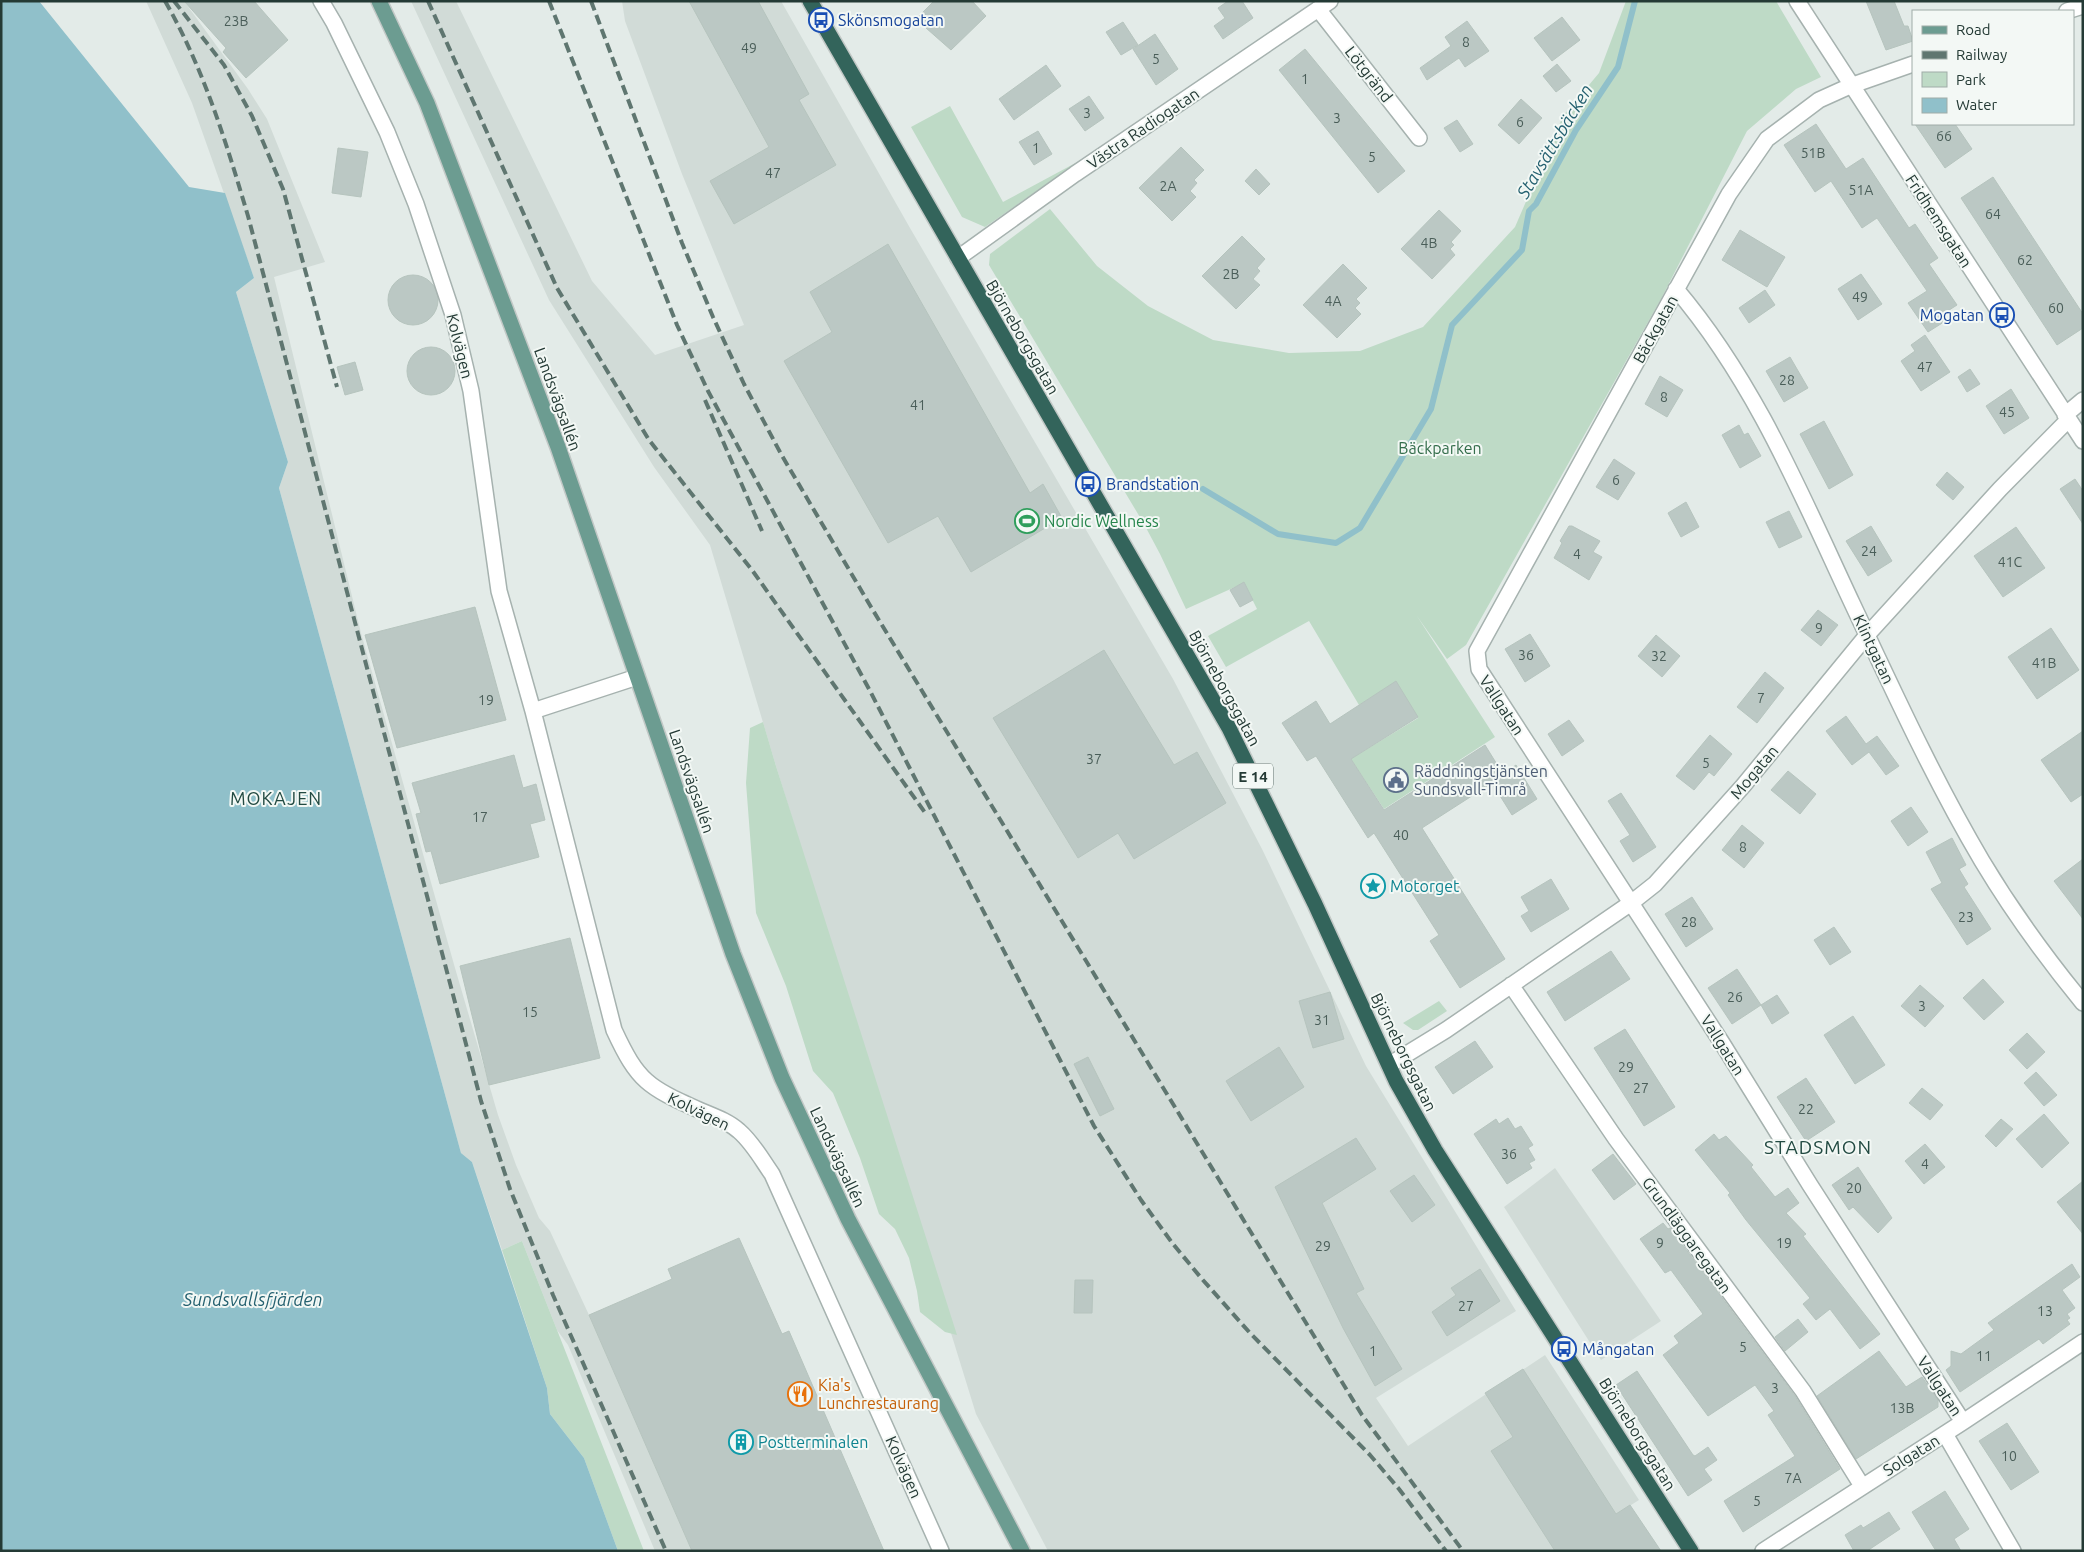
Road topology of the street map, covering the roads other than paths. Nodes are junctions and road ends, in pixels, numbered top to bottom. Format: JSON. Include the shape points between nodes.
{"nodes":[{"id":1,"x":320,"y":1,"type":"edge"},
{"id":2,"x":379,"y":1,"type":"edge"},
{"id":3,"x":810,"y":1,"type":"edge"},
{"id":4,"x":1796,"y":1,"type":"edge"},
{"id":5,"x":1324,"y":5,"type":"edge"},
{"id":6,"x":2083,"y":6,"type":"edge"},
{"id":7,"x":2070,"y":10,"type":"edge"},
{"id":8,"x":1912,"y":64,"type":"edge"},
{"id":9,"x":1850,"y":86,"type":"junction"},
{"id":10,"x":1420,"y":138,"type":"dead end"},
{"id":11,"x":958,"y":258,"type":"junction"},
{"id":12,"x":1676,"y":289,"type":"junction"},
{"id":13,"x":2083,"y":400,"type":"edge"},
{"id":14,"x":2067,"y":417,"type":"junction"},
{"id":15,"x":2083,"y":441,"type":"edge"},
{"id":16,"x":1868,"y":634,"type":"junction"},
{"id":17,"x":1479,"y":669,"type":"joint"},
{"id":18,"x":637,"y":676,"type":"junction"},
{"id":19,"x":533,"y":711,"type":"junction"},
{"id":20,"x":1631,"y":903,"type":"junction"},
{"id":21,"x":1511,"y":985,"type":"junction"},
{"id":22,"x":2083,"y":1003,"type":"edge"},
{"id":23,"x":1388,"y":1064,"type":"junction"},
{"id":24,"x":2083,"y":1342,"type":"edge"},
{"id":25,"x":1963,"y":1422,"type":"junction"},
{"id":26,"x":1945,"y":1434,"type":"junction"},
{"id":27,"x":1862,"y":1486,"type":"junction"},
{"id":28,"x":941,"y":1551,"type":"edge"},
{"id":29,"x":1022,"y":1551,"type":"edge"},
{"id":30,"x":1692,"y":1551,"type":"edge"},
{"id":31,"x":1763,"y":1551,"type":"edge"},
{"id":32,"x":2013,"y":1551,"type":"edge"}],
"edges":[{"from":1,"to":19,"type":"street","name":"Kolvägen","via":[[387,132],[416,204],[453,315],[471,391],[499,591]]},
{"from":2,"to":18,"type":"main road","name":"Landsvägsallén","via":[[427,103],[483,248],[558,447]]},
{"from":3,"to":11,"type":"highway","name":"Björneborgsgatan","number":"E 14"},
{"from":4,"to":9,"type":"street","name":"Fridhemsgatan"},
{"from":5,"to":10,"type":"street","name":"Lötgränd"},
{"from":5,"to":11,"type":"street","name":"Västra Radiogatan","via":[[1075,174]]},
{"from":6,"to":7,"type":"street"},
{"from":8,"to":9,"type":"street","name":"Bäckgatan"},
{"from":9,"to":12,"type":"street","name":"Bäckgatan","via":[[1819,100],[1767,139],[1728,194]]},
{"from":9,"to":14,"type":"street","name":"Fridhemsgatan"},
{"from":11,"to":23,"type":"highway","name":"Björneborgsgatan","number":"E 14","via":[[1229,728],[1316,904]]},
{"from":12,"to":16,"type":"street","name":"Klintgatan","via":[[1750,392],[1804,496]]},
{"from":12,"to":17,"type":"street","name":"Bäckgatan","via":[[1477,651]]},
{"from":13,"to":14,"type":"street","name":"Mogatan"},
{"from":14,"to":15,"type":"street","name":"Fridhemsgatan"},
{"from":14,"to":16,"type":"street","name":"Mogatan"},
{"from":16,"to":20,"type":"street","name":"Mogatan","via":[[1743,786],[1655,884]]},
{"from":16,"to":22,"type":"street","name":"Klintgatan","via":[[1910,724],[1983,863],[2028,931]]},
{"from":17,"to":20,"type":"street","name":"Vallgatan"},
{"from":18,"to":19,"type":"street"},
{"from":18,"to":29,"type":"main road","name":"Landsvägsallén","via":[[733,954],[782,1078],[848,1219]]},
{"from":19,"to":28,"type":"street","name":"Kolvägen","via":[[614,1030],[641,1078],[662,1093],[725,1121],[740,1132],[772,1174]]},
{"from":20,"to":21,"type":"street","name":"Mogatan"},
{"from":20,"to":25,"type":"street","name":"Vallgatan"},
{"from":21,"to":23,"type":"street","name":"Mogatan"},
{"from":21,"to":27,"type":"street","name":"Grundläggaregatan","via":[[1616,1139],[1803,1391]]},
{"from":23,"to":30,"type":"highway","name":"Björneborgsgatan","number":"E 14","via":[[1435,1150]]},
{"from":24,"to":25,"type":"street","name":"Solgatan"},
{"from":25,"to":26,"type":"street","name":"Solgatan"},
{"from":26,"to":27,"type":"street","name":"Solgatan"},
{"from":26,"to":32,"type":"street","name":"Vallgatan"},
{"from":27,"to":31,"type":"street","name":"Solgatan"}]}
